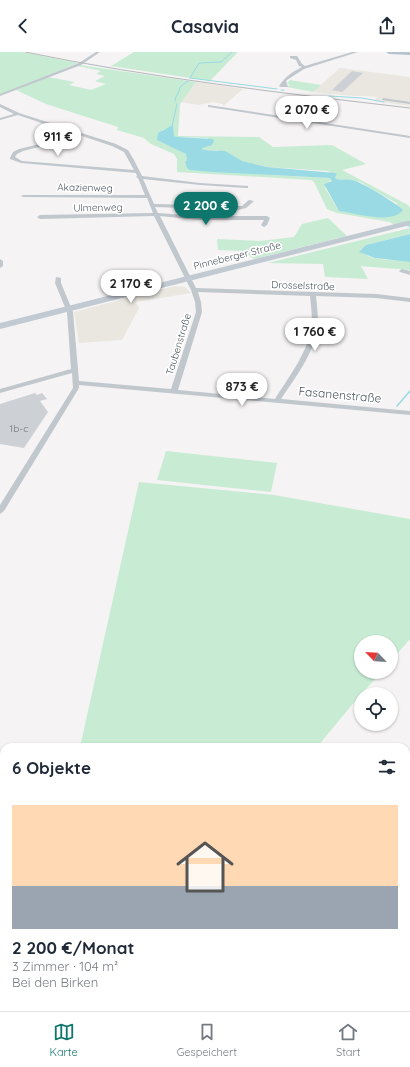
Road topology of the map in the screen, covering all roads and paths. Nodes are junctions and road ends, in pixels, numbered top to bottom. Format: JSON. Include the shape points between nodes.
{"nodes":[{"id":1,"x":98,"y":52,"type":"edge"},
{"id":2,"x":356,"y":52,"type":"edge"},
{"id":3,"x":389,"y":52,"type":"edge"},
{"id":4,"x":410,"y":54,"type":"edge"},
{"id":5,"x":298,"y":60,"type":"dead end"},
{"id":6,"x":305,"y":67,"type":"junction"},
{"id":7,"x":284,"y":81,"type":"dead end"},
{"id":8,"x":0,"y":95,"type":"edge"},
{"id":9,"x":398,"y":102,"type":"dead end"},
{"id":10,"x":410,"y":104,"type":"edge"},
{"id":11,"x":0,"y":106,"type":"edge"},
{"id":12,"x":225,"y":109,"type":"dead end"},
{"id":13,"x":18,"y":114,"type":"junction"},
{"id":14,"x":0,"y":119,"type":"edge"},
{"id":15,"x":83,"y":135,"type":"junction"},
{"id":16,"x":410,"y":137,"type":"edge"},
{"id":17,"x":137,"y":174,"type":"junction"},
{"id":18,"x":246,"y":187,"type":"dead end"},
{"id":19,"x":23,"y":196,"type":"dead end"},
{"id":20,"x":148,"y":197,"type":"junction"},
{"id":21,"x":251,"y":201,"type":"dead end"},
{"id":22,"x":152,"y":205,"type":"junction"},
{"id":23,"x":156,"y":214,"type":"junction"},
{"id":24,"x":40,"y":217,"type":"dead end"},
{"id":25,"x":410,"y":223,"type":"edge"},
{"id":26,"x":264,"y":225,"type":"dead end"},
{"id":27,"x":0,"y":261,"type":"edge"},
{"id":28,"x":0,"y":266,"type":"edge"},
{"id":29,"x":402,"y":271,"type":"dead end"},
{"id":30,"x":410,"y":273,"type":"edge"},
{"id":31,"x":58,"y":278,"type":"dead end"},
{"id":32,"x":189,"y":279,"type":"junction"},
{"id":33,"x":194,"y":290,"type":"junction"},
{"id":34,"x":313,"y":294,"type":"junction"},
{"id":35,"x":410,"y":300,"type":"edge"},
{"id":36,"x":69,"y":309,"type":"junction"},
{"id":37,"x":0,"y":326,"type":"edge"},
{"id":38,"x":75,"y":370,"type":"junction"},
{"id":39,"x":77,"y":383,"type":"junction"},
{"id":40,"x":0,"y":391,"type":"edge"},
{"id":41,"x":174,"y":392,"type":"junction"},
{"id":42,"x":277,"y":401,"type":"junction"},
{"id":43,"x":410,"y":413,"type":"edge"},
{"id":44,"x":0,"y":511,"type":"edge"}],
"edges":[{"from":1,"to":8,"type":"street","via":[[76,66]]},
{"from":2,"to":6,"type":"street"},
{"from":3,"to":4,"type":"main road"},
{"from":5,"to":6,"type":"street","via":[[300,65]]},
{"from":6,"to":7,"type":"street"},
{"from":9,"to":10,"type":"street"},
{"from":11,"to":13,"type":"street","name":"Taubenstraße"},
{"from":12,"to":16,"type":"street"},
{"from":13,"to":14,"type":"street"},
{"from":13,"to":15,"type":"street","name":"Taubenstraße"},
{"from":15,"to":17,"type":"street","name":"Taubenstraße","via":[[126,151]]},
{"from":15,"to":17,"type":"street","via":[[21,150],[12,158],[21,162]]},
{"from":17,"to":18,"type":"street","via":[[200,184]]},
{"from":17,"to":20,"type":"street","name":"Taubenstraße"},
{"from":19,"to":20,"type":"street","name":"Akazienweg"},
{"from":20,"to":22,"type":"street","name":"Taubenstraße"},
{"from":21,"to":22,"type":"street","via":[[238,208]]},
{"from":22,"to":23,"type":"street","name":"Taubenstraße"},
{"from":23,"to":24,"type":"street","name":"Ulmenweg"},
{"from":23,"to":26,"type":"street","name":"Ulmenweg","via":[[198,218],[267,218]]},
{"from":23,"to":32,"type":"street","name":"Taubenstraße"},
{"from":25,"to":32,"type":"main road","name":"Pinneberger Straße"},
{"from":27,"to":28,"type":"street"},
{"from":29,"to":30,"type":"street"},
{"from":31,"to":36,"type":"street"},
{"from":32,"to":33,"type":"street","name":"Taubenstraße"},
{"from":32,"to":36,"type":"main road","name":"Pinneberger Straße"},
{"from":33,"to":34,"type":"street","name":"Drosselstraße"},
{"from":33,"to":41,"type":"street","name":"Taubenstraße","via":[[199,312]]},
{"from":34,"to":35,"type":"street","name":"Drosselstraße"},
{"from":34,"to":42,"type":"street","via":[[314,333]]},
{"from":36,"to":37,"type":"main road","name":"Pinneberger Straße"},
{"from":36,"to":38,"type":"street"},
{"from":38,"to":39,"type":"street"},
{"from":38,"to":40,"type":"street"},
{"from":39,"to":41,"type":"street","name":"Fasanenstraße"},
{"from":39,"to":44,"type":"street","via":[[54,426]]},
{"from":41,"to":42,"type":"street","name":"Fasanenstraße"},
{"from":42,"to":43,"type":"street","name":"Fasanenstraße"}]}
